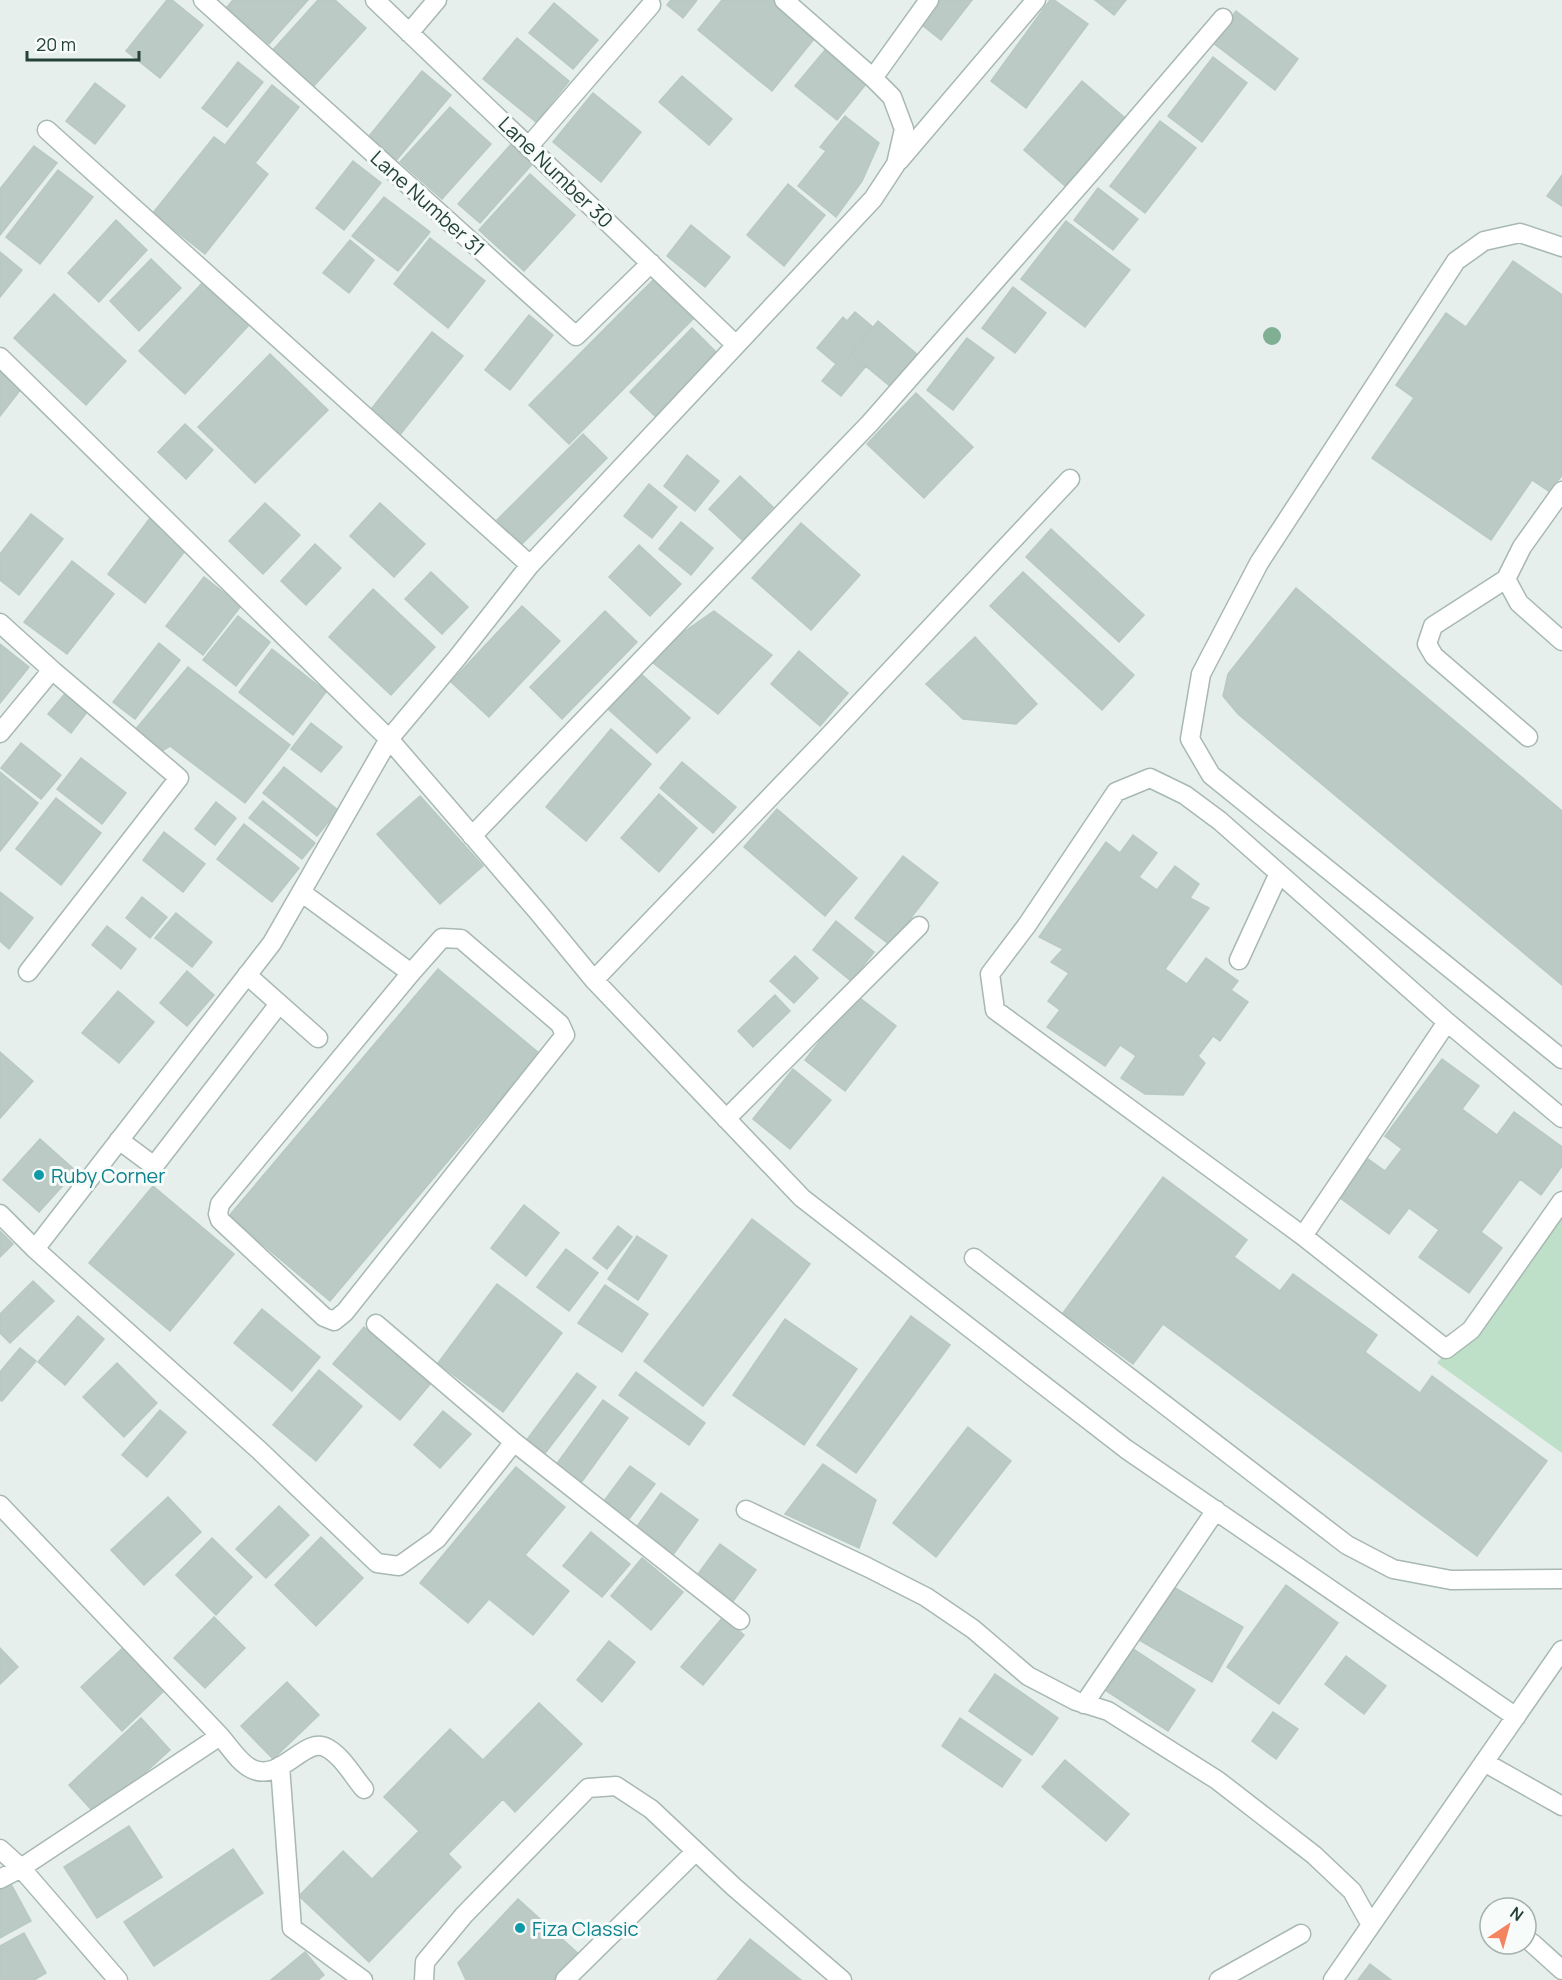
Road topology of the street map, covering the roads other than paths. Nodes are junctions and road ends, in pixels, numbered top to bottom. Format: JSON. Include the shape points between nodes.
{"nodes":[{"id":1,"x":203,"y":0,"type":"edge"},
{"id":2,"x":375,"y":0,"type":"edge"},
{"id":3,"x":437,"y":0,"type":"edge"},
{"id":4,"x":784,"y":0,"type":"edge"},
{"id":5,"x":929,"y":0,"type":"edge"},
{"id":6,"x":1036,"y":0,"type":"edge"},
{"id":7,"x":651,"y":5,"type":"dead end"},
{"id":8,"x":1223,"y":18,"type":"dead end"},
{"id":9,"x":409,"y":33,"type":"junction"},
{"id":10,"x":873,"y":78,"type":"junction"},
{"id":11,"x":47,"y":130,"type":"dead end"},
{"id":12,"x":529,"y":146,"type":"junction"},
{"id":13,"x":896,"y":164,"type":"junction"},
{"id":14,"x":1562,"y":247,"type":"edge"},
{"id":15,"x":651,"y":262,"type":"junction"},
{"id":16,"x":736,"y":345,"type":"junction"},
{"id":17,"x":0,"y":357,"type":"edge"},
{"id":18,"x":1070,"y":479,"type":"dead end"},
{"id":19,"x":1562,"y":491,"type":"edge"},
{"id":20,"x":530,"y":565,"type":"junction"},
{"id":21,"x":1506,"y":579,"type":"junction"},
{"id":22,"x":0,"y":623,"type":"edge"},
{"id":23,"x":1562,"y":641,"type":"edge"},
{"id":24,"x":52,"y":670,"type":"junction"},
{"id":25,"x":0,"y":734,"type":"edge"},
{"id":26,"x":1528,"y":737,"type":"dead end"},
{"id":27,"x":389,"y":739,"type":"junction"},
{"id":28,"x":472,"y":836,"type":"junction"},
{"id":29,"x":1279,"y":873,"type":"junction"},
{"id":30,"x":301,"y":892,"type":"junction"},
{"id":31,"x":919,"y":926,"type":"dead end"},
{"id":32,"x":1239,"y":960,"type":"dead end"},
{"id":33,"x":28,"y":972,"type":"dead end"},
{"id":34,"x":411,"y":973,"type":"junction"},
{"id":35,"x":247,"y":975,"type":"junction"},
{"id":36,"x":594,"y":980,"type":"junction"},
{"id":37,"x":279,"y":1004,"type":"junction"},
{"id":38,"x":1447,"y":1022,"type":"junction"},
{"id":39,"x":318,"y":1038,"type":"dead end"},
{"id":40,"x":1562,"y":1059,"type":"edge"},
{"id":41,"x":1562,"y":1118,"type":"edge"},
{"id":42,"x":726,"y":1119,"type":"junction"},
{"id":43,"x":119,"y":1140,"type":"junction"},
{"id":44,"x":1562,"y":1201,"type":"edge"},
{"id":45,"x":0,"y":1214,"type":"edge"},
{"id":46,"x":1303,"y":1236,"type":"junction"},
{"id":47,"x":34,"y":1249,"type":"junction"},
{"id":48,"x":974,"y":1258,"type":"dead end"},
{"id":49,"x":376,"y":1324,"type":"dead end"},
{"id":50,"x":514,"y":1442,"type":"junction"},
{"id":51,"x":0,"y":1505,"type":"edge"},
{"id":52,"x":746,"y":1510,"type":"dead end"},
{"id":53,"x":1216,"y":1510,"type":"junction"},
{"id":54,"x":1562,"y":1579,"type":"edge"},
{"id":55,"x":740,"y":1620,"type":"dead end"},
{"id":56,"x":1562,"y":1650,"type":"edge"},
{"id":57,"x":1555,"y":1676,"type":"edge"},
{"id":58,"x":1084,"y":1704,"type":"junction"},
{"id":59,"x":1516,"y":1716,"type":"junction"},
{"id":60,"x":220,"y":1736,"type":"junction"},
{"id":61,"x":1484,"y":1762,"type":"junction"},
{"id":62,"x":280,"y":1766,"type":"junction"},
{"id":63,"x":364,"y":1789,"type":"dead end"},
{"id":64,"x":1562,"y":1806,"type":"edge"},
{"id":65,"x":0,"y":1849,"type":"edge"},
{"id":66,"x":695,"y":1852,"type":"junction"},
{"id":67,"x":21,"y":1868,"type":"junction"},
{"id":68,"x":0,"y":1879,"type":"edge"},
{"id":69,"x":1371,"y":1925,"type":"junction"},
{"id":70,"x":1301,"y":1934,"type":"dead end"},
{"id":71,"x":1538,"y":1948,"type":"edge"},
{"id":72,"x":1562,"y":1970,"type":"edge"},
{"id":73,"x":117,"y":1980,"type":"edge"},
{"id":74,"x":363,"y":1980,"type":"edge"},
{"id":75,"x":424,"y":1980,"type":"edge"},
{"id":76,"x":565,"y":1980,"type":"edge"},
{"id":77,"x":842,"y":1980,"type":"edge"},
{"id":78,"x":1219,"y":1980,"type":"edge"},
{"id":79,"x":1333,"y":1980,"type":"edge"}],
"edges":[{"from":1,"to":15,"type":"street","name":"Lane Number 31","via":[[576,336]]},
{"from":2,"to":9,"type":"street","name":"Lane Number 30"},
{"from":3,"to":9,"type":"street"},
{"from":4,"to":10,"type":"street"},
{"from":5,"to":10,"type":"street"},
{"from":6,"to":13,"type":"street"},
{"from":7,"to":12,"type":"street"},
{"from":8,"to":28,"type":"street","via":[[870,423]]},
{"from":9,"to":12,"type":"street","name":"Lane Number 30"},
{"from":10,"to":13,"type":"street","via":[[892,97],[904,129]]},
{"from":11,"to":20,"type":"street"},
{"from":12,"to":15,"type":"street","name":"Lane Number 30"},
{"from":13,"to":16,"type":"street","via":[[873,199]]},
{"from":14,"to":40,"type":"street","via":[[1520,233],[1484,241],[1456,261],[1259,563],[1201,674],[1190,739],[1211,775]]},
{"from":15,"to":16,"type":"street","name":"Lane Number 30"},
{"from":16,"to":20,"type":"street"},
{"from":17,"to":27,"type":"street"},
{"from":18,"to":36,"type":"street"},
{"from":19,"to":21,"type":"street","via":[[1522,547]]},
{"from":20,"to":27,"type":"street"},
{"from":21,"to":23,"type":"street","via":[[1519,603]]},
{"from":21,"to":26,"type":"street","via":[[1432,626],[1427,644],[1434,656]]},
{"from":22,"to":24,"type":"street"},
{"from":24,"to":25,"type":"street"},
{"from":24,"to":33,"type":"street","via":[[179,778]]},
{"from":27,"to":28,"type":"street"},
{"from":27,"to":30,"type":"street"},
{"from":28,"to":36,"type":"street"},
{"from":29,"to":32,"type":"street"},
{"from":29,"to":38,"type":"street"},
{"from":29,"to":46,"type":"street","via":[[1185,795],[1150,778],[1116,792],[990,974],[995,1010]]},
{"from":30,"to":34,"type":"street"},
{"from":30,"to":35,"type":"street","via":[[272,943]]},
{"from":31,"to":42,"type":"street"},
{"from":34,"to":34,"type":"street","via":[[220,1204],[220,1220],[324,1317],[334,1321],[565,1035],[560,1024],[461,939],[442,938]]},
{"from":35,"to":37,"type":"street"},
{"from":35,"to":43,"type":"street"},
{"from":36,"to":42,"type":"street"},
{"from":37,"to":39,"type":"street"},
{"from":37,"to":43,"type":"street","via":[[154,1166]]},
{"from":38,"to":41,"type":"street"},
{"from":38,"to":46,"type":"street"},
{"from":42,"to":53,"type":"street","via":[[802,1198],[1126,1449]]},
{"from":43,"to":47,"type":"street"},
{"from":44,"to":46,"type":"street","via":[[1471,1330],[1446,1349]]},
{"from":45,"to":47,"type":"street"},
{"from":47,"to":50,"type":"street","via":[[259,1450],[377,1563],[399,1566],[437,1539]]},
{"from":48,"to":54,"type":"street","via":[[1347,1545],[1393,1569],[1451,1580]]},
{"from":49,"to":50,"type":"street"},
{"from":50,"to":55,"type":"street"},
{"from":51,"to":60,"type":"street"},
{"from":52,"to":58,"type":"street","via":[[926,1598],[973,1629],[1028,1676]]},
{"from":53,"to":58,"type":"street"},
{"from":53,"to":59,"type":"street"},
{"from":56,"to":57,"type":"street"},
{"from":57,"to":59,"type":"street"},
{"from":58,"to":69,"type":"street","via":[[1108,1711],[1226,1787],[1314,1855],[1352,1891]]},
{"from":59,"to":61,"type":"street"},
{"from":60,"to":62,"type":"street","via":[[253,1770],[266,1773]]},
{"from":60,"to":67,"type":"street"},
{"from":61,"to":64,"type":"street"},
{"from":61,"to":69,"type":"street"},
{"from":62,"to":63,"type":"street","via":[[313,1746],[326,1746]]},
{"from":62,"to":74,"type":"street","via":[[292,1928]]},
{"from":65,"to":67,"type":"street"},
{"from":66,"to":75,"type":"street","via":[[651,1809],[616,1786],[588,1788],[464,1915],[425,1962]]},
{"from":66,"to":76,"type":"street"},
{"from":66,"to":77,"type":"street"},
{"from":67,"to":68,"type":"street"},
{"from":67,"to":73,"type":"street"},
{"from":69,"to":79,"type":"street"},
{"from":70,"to":78,"type":"street"},
{"from":71,"to":72,"type":"street"}]}
